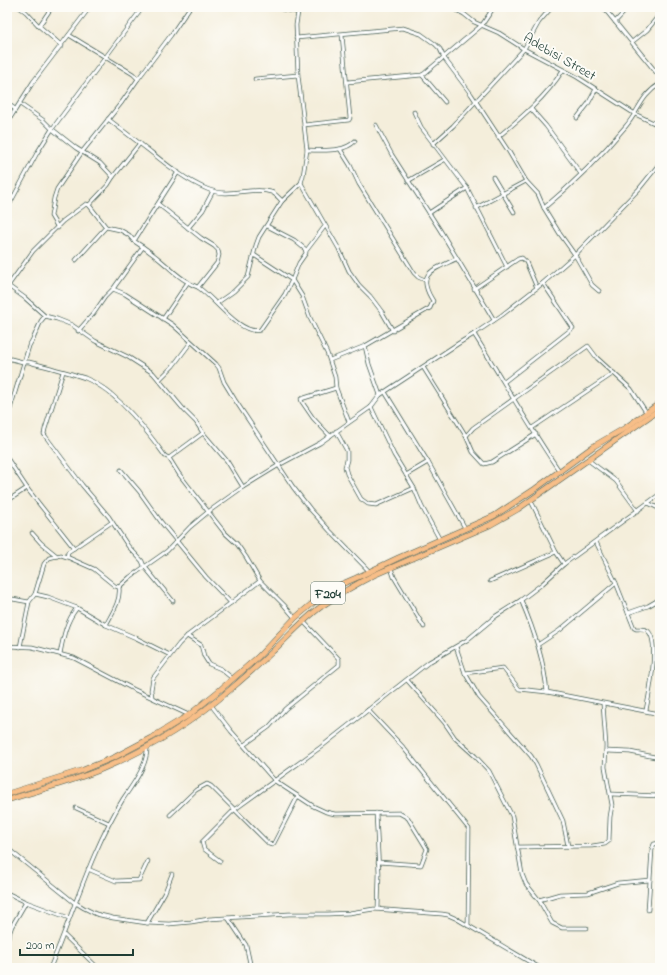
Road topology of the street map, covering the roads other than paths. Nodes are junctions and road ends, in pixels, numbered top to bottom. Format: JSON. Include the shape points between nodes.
{"nodes":[{"id":1,"x":19,"y":7,"type":"edge"},
{"id":2,"x":52,"y":7,"type":"edge"},
{"id":3,"x":90,"y":7,"type":"edge"},
{"id":4,"x":143,"y":7,"type":"edge"},
{"id":5,"x":190,"y":7,"type":"edge"},
{"id":6,"x":271,"y":7,"type":"edge"},
{"id":7,"x":301,"y":7,"type":"edge"},
{"id":8,"x":450,"y":7,"type":"edge"},
{"id":9,"x":484,"y":7,"type":"edge"},
{"id":10,"x":494,"y":7,"type":"edge"},
{"id":11,"x":552,"y":7,"type":"edge"},
{"id":12,"x":603,"y":7,"type":"edge"},
{"id":13,"x":629,"y":7,"type":"edge"},
{"id":14,"x":490,"y":11,"type":"junction"},
{"id":15,"x":298,"y":12,"type":"junction"},
{"id":16,"x":660,"y":14,"type":"edge"},
{"id":17,"x":615,"y":22,"type":"junction"},
{"id":18,"x":482,"y":25,"type":"junction"},
{"id":19,"x":39,"y":26,"type":"junction"},
{"id":20,"x":69,"y":35,"type":"junction"},
{"id":21,"x":342,"y":35,"type":"junction"},
{"id":22,"x":296,"y":38,"type":"junction"},
{"id":23,"x":632,"y":42,"type":"junction"},
{"id":24,"x":62,"y":46,"type":"junction"},
{"id":25,"x":524,"y":49,"type":"junction"},
{"id":26,"x":105,"y":58,"type":"junction"},
{"id":27,"x":444,"y":58,"type":"junction"},
{"id":28,"x":563,"y":70,"type":"junction"},
{"id":29,"x":422,"y":75,"type":"junction"},
{"id":30,"x":298,"y":76,"type":"junction"},
{"id":31,"x":660,"y":77,"type":"edge"},
{"id":32,"x":138,"y":79,"type":"junction"},
{"id":33,"x":255,"y":79,"type":"dead end"},
{"id":34,"x":347,"y":82,"type":"junction"},
{"id":35,"x":660,"y":84,"type":"edge"},
{"id":36,"x":596,"y":89,"type":"junction"},
{"id":37,"x":444,"y":102,"type":"dead end"},
{"id":38,"x":475,"y":102,"type":"junction"},
{"id":39,"x":7,"y":103,"type":"edge"},
{"id":40,"x":20,"y":104,"type":"junction"},
{"id":41,"x":531,"y":108,"type":"junction"},
{"id":42,"x":16,"y":109,"type":"junction"},
{"id":43,"x":414,"y":112,"type":"dead end"},
{"id":44,"x":635,"y":114,"type":"junction"},
{"id":45,"x":576,"y":118,"type":"dead end"},
{"id":46,"x":108,"y":119,"type":"junction"},
{"id":47,"x":7,"y":123,"type":"edge"},
{"id":48,"x":304,"y":125,"type":"junction"},
{"id":49,"x":376,"y":125,"type":"dead end"},
{"id":50,"x":660,"y":126,"type":"edge"},
{"id":51,"x":52,"y":129,"type":"junction"},
{"id":52,"x":498,"y":137,"type":"junction"},
{"id":53,"x":355,"y":142,"type":"dead end"},
{"id":54,"x":140,"y":143,"type":"junction"},
{"id":55,"x":433,"y":144,"type":"junction"},
{"id":56,"x":340,"y":149,"type":"junction"},
{"id":57,"x":307,"y":150,"type":"junction"},
{"id":58,"x":82,"y":152,"type":"junction"},
{"id":59,"x":444,"y":160,"type":"junction"},
{"id":60,"x":660,"y":163,"type":"edge"},
{"id":61,"x":178,"y":172,"type":"junction"},
{"id":62,"x":581,"y":174,"type":"junction"},
{"id":63,"x":113,"y":176,"type":"junction"},
{"id":64,"x":493,"y":177,"type":"dead end"},
{"id":65,"x":408,"y":181,"type":"junction"},
{"id":66,"x":526,"y":181,"type":"junction"},
{"id":67,"x":301,"y":183,"type":"junction"},
{"id":68,"x":466,"y":188,"type":"junction"},
{"id":69,"x":213,"y":192,"type":"junction"},
{"id":70,"x":502,"y":194,"type":"junction"},
{"id":71,"x":282,"y":201,"type":"junction"},
{"id":72,"x":89,"y":204,"type":"junction"},
{"id":73,"x":158,"y":204,"type":"junction"},
{"id":74,"x":476,"y":208,"type":"junction"},
{"id":75,"x":544,"y":208,"type":"junction"},
{"id":76,"x":7,"y":209,"type":"edge"},
{"id":77,"x":514,"y":212,"type":"dead end"},
{"id":78,"x":429,"y":213,"type":"junction"},
{"id":79,"x":267,"y":226,"type":"junction"},
{"id":80,"x":325,"y":226,"type":"junction"},
{"id":81,"x":106,"y":227,"type":"junction"},
{"id":82,"x":58,"y":228,"type":"junction"},
{"id":83,"x":188,"y":228,"type":"junction"},
{"id":84,"x":134,"y":241,"type":"junction"},
{"id":85,"x":143,"y":247,"type":"junction"},
{"id":86,"x":306,"y":251,"type":"junction"},
{"id":87,"x":254,"y":255,"type":"junction"},
{"id":88,"x":575,"y":255,"type":"junction"},
{"id":89,"x":456,"y":259,"type":"junction"},
{"id":90,"x":76,"y":260,"type":"dead end"},
{"id":91,"x":507,"y":267,"type":"junction"},
{"id":92,"x":292,"y":280,"type":"junction"},
{"id":93,"x":425,"y":280,"type":"junction"},
{"id":94,"x":188,"y":282,"type":"junction"},
{"id":95,"x":543,"y":283,"type":"junction"},
{"id":96,"x":7,"y":285,"type":"edge"},
{"id":97,"x":198,"y":287,"type":"junction"},
{"id":98,"x":537,"y":288,"type":"junction"},
{"id":99,"x":113,"y":289,"type":"junction"},
{"id":100,"x":474,"y":289,"type":"junction"},
{"id":101,"x":599,"y":291,"type":"dead end"},
{"id":102,"x":217,"y":303,"type":"junction"},
{"id":103,"x":45,"y":316,"type":"junction"},
{"id":104,"x":163,"y":319,"type":"junction"},
{"id":105,"x":494,"y":320,"type":"junction"},
{"id":106,"x":78,"y":331,"type":"junction"},
{"id":107,"x":393,"y":331,"type":"junction"},
{"id":108,"x":474,"y":334,"type":"junction"},
{"id":109,"x":191,"y":342,"type":"junction"},
{"id":110,"x":366,"y":346,"type":"junction"},
{"id":111,"x":7,"y":358,"type":"edge"},
{"id":112,"x":330,"y":360,"type":"junction"},
{"id":113,"x":24,"y":362,"type":"junction"},
{"id":114,"x":423,"y":367,"type":"junction"},
{"id":115,"x":63,"y":372,"type":"junction"},
{"id":116,"x":614,"y":373,"type":"junction"},
{"id":117,"x":159,"y":380,"type":"junction"},
{"id":118,"x":504,"y":382,"type":"junction"},
{"id":119,"x":336,"y":388,"type":"junction"},
{"id":120,"x":385,"y":392,"type":"junction"},
{"id":121,"x":380,"y":395,"type":"junction"},
{"id":122,"x":514,"y":399,"type":"junction"},
{"id":123,"x":660,"y":402,"type":"edge"},
{"id":124,"x":9,"y":405,"type":"edge"},
{"id":125,"x":371,"y":406,"type":"junction"},
{"id":126,"x":660,"y":409,"type":"edge"},
{"id":127,"x":646,"y":412,"type":"junction"},
{"id":128,"x":7,"y":419,"type":"edge"},
{"id":129,"x":349,"y":422,"type":"junction"},
{"id":130,"x":532,"y":428,"type":"junction"},
{"id":131,"x":336,"y":431,"type":"junction"},
{"id":132,"x":203,"y":433,"type":"junction"},
{"id":133,"x":536,"y":434,"type":"junction"},
{"id":134,"x":330,"y":436,"type":"junction"},
{"id":135,"x":466,"y":436,"type":"junction"},
{"id":136,"x":7,"y":458,"type":"edge"},
{"id":137,"x":169,"y":458,"type":"junction"},
{"id":138,"x":588,"y":460,"type":"junction"},
{"id":139,"x":428,"y":462,"type":"junction"},
{"id":140,"x":279,"y":465,"type":"junction"},
{"id":141,"x":121,"y":470,"type":"dead end"},
{"id":142,"x":560,"y":472,"type":"junction"},
{"id":143,"x":406,"y":475,"type":"junction"},
{"id":144,"x":243,"y":487,"type":"junction"},
{"id":145,"x":27,"y":488,"type":"junction"},
{"id":146,"x":414,"y":488,"type":"junction"},
{"id":147,"x":660,"y":494,"type":"edge"},
{"id":148,"x":7,"y":501,"type":"edge"},
{"id":149,"x":530,"y":501,"type":"junction"},
{"id":150,"x":648,"y":503,"type":"junction"},
{"id":151,"x":660,"y":509,"type":"edge"},
{"id":152,"x":638,"y":511,"type":"junction"},
{"id":153,"x":208,"y":512,"type":"junction"},
{"id":154,"x":112,"y":522,"type":"junction"},
{"id":155,"x":465,"y":528,"type":"junction"},
{"id":156,"x":32,"y":533,"type":"dead end"},
{"id":157,"x":177,"y":540,"type":"junction"},
{"id":158,"x":440,"y":540,"type":"junction"},
{"id":159,"x":596,"y":542,"type":"junction"},
{"id":160,"x":74,"y":548,"type":"junction"},
{"id":161,"x":556,"y":552,"type":"junction"},
{"id":162,"x":56,"y":556,"type":"junction"},
{"id":163,"x":67,"y":557,"type":"junction"},
{"id":164,"x":564,"y":564,"type":"junction"},
{"id":165,"x":144,"y":566,"type":"junction"},
{"id":166,"x":391,"y":568,"type":"junction"},
{"id":167,"x":369,"y":571,"type":"junction"},
{"id":168,"x":260,"y":581,"type":"junction"},
{"id":169,"x":490,"y":581,"type":"dead end"},
{"id":170,"x":616,"y":583,"type":"junction"},
{"id":171,"x":120,"y":587,"type":"junction"},
{"id":172,"x":35,"y":594,"type":"junction"},
{"id":173,"x":7,"y":598,"type":"edge"},
{"id":174,"x":660,"y":599,"type":"edge"},
{"id":175,"x":173,"y":600,"type":"dead end"},
{"id":176,"x":521,"y":600,"type":"junction"},
{"id":177,"x":29,"y":602,"type":"junction"},
{"id":178,"x":231,"y":602,"type":"junction"},
{"id":179,"x":76,"y":608,"type":"junction"},
{"id":180,"x":628,"y":613,"type":"junction"},
{"id":181,"x":295,"y":618,"type":"junction"},
{"id":182,"x":303,"y":621,"type":"junction"},
{"id":183,"x":106,"y":625,"type":"junction"},
{"id":184,"x":424,"y":627,"type":"dead end"},
{"id":185,"x":187,"y":636,"type":"junction"},
{"id":186,"x":538,"y":644,"type":"junction"},
{"id":187,"x":7,"y":646,"type":"edge"},
{"id":188,"x":20,"y":646,"type":"junction"},
{"id":189,"x":456,"y":647,"type":"junction"},
{"id":190,"x":60,"y":654,"type":"junction"},
{"id":191,"x":170,"y":656,"type":"junction"},
{"id":192,"x":465,"y":673,"type":"junction"},
{"id":193,"x":233,"y":679,"type":"junction"},
{"id":194,"x":407,"y":680,"type":"junction"},
{"id":195,"x":547,"y":692,"type":"junction"},
{"id":196,"x":152,"y":697,"type":"junction"},
{"id":197,"x":603,"y":704,"type":"junction"},
{"id":198,"x":211,"y":705,"type":"junction"},
{"id":199,"x":368,"y":710,"type":"junction"},
{"id":200,"x":646,"y":710,"type":"junction"},
{"id":201,"x":660,"y":714,"type":"edge"},
{"id":202,"x":189,"y":715,"type":"junction"},
{"id":203,"x":244,"y":745,"type":"junction"},
{"id":204,"x":147,"y":747,"type":"junction"},
{"id":205,"x":606,"y":751,"type":"junction"},
{"id":206,"x":660,"y":758,"type":"edge"},
{"id":207,"x":275,"y":781,"type":"junction"},
{"id":208,"x":7,"y":794,"type":"edge"},
{"id":209,"x":611,"y":794,"type":"junction"},
{"id":210,"x":298,"y":796,"type":"junction"},
{"id":211,"x":660,"y":796,"type":"edge"},
{"id":212,"x":7,"y":800,"type":"edge"},
{"id":213,"x":76,"y":808,"type":"dead end"},
{"id":214,"x":234,"y":810,"type":"junction"},
{"id":215,"x":376,"y":813,"type":"junction"},
{"id":216,"x":170,"y":815,"type":"dead end"},
{"id":217,"x":109,"y":823,"type":"junction"},
{"id":218,"x":660,"y":843,"type":"edge"},
{"id":219,"x":517,"y":846,"type":"junction"},
{"id":220,"x":568,"y":846,"type":"junction"},
{"id":221,"x":7,"y":848,"type":"edge"},
{"id":222,"x":148,"y":861,"type":"dead end"},
{"id":223,"x":220,"y":861,"type":"dead end"},
{"id":224,"x":378,"y":862,"type":"junction"},
{"id":225,"x":88,"y":869,"type":"junction"},
{"id":226,"x":172,"y":874,"type":"dead end"},
{"id":227,"x":650,"y":880,"type":"junction"},
{"id":228,"x":7,"y":893,"type":"edge"},
{"id":229,"x":539,"y":900,"type":"junction"},
{"id":230,"x":26,"y":902,"type":"junction"},
{"id":231,"x":76,"y":903,"type":"junction"},
{"id":232,"x":378,"y":909,"type":"junction"},
{"id":233,"x":648,"y":910,"type":"dead end"},
{"id":234,"x":70,"y":918,"type":"junction"},
{"id":235,"x":228,"y":918,"type":"junction"},
{"id":236,"x":147,"y":923,"type":"junction"},
{"id":237,"x":468,"y":926,"type":"junction"},
{"id":238,"x":587,"y":928,"type":"dead end"},
{"id":239,"x":64,"y":935,"type":"junction"},
{"id":240,"x":7,"y":940,"type":"edge"},
{"id":241,"x":50,"y":968,"type":"edge"},
{"id":242,"x":98,"y":968,"type":"edge"},
{"id":243,"x":251,"y":968,"type":"edge"},
{"id":244,"x":540,"y":968,"type":"edge"}],
"edges":[{"from":1,"to":19,"type":"street"},
{"from":2,"to":19,"type":"street"},
{"from":3,"to":20,"type":"street"},
{"from":4,"to":26,"type":"street"},
{"from":5,"to":32,"type":"street"},
{"from":6,"to":15,"type":"street"},
{"from":7,"to":15,"type":"street"},
{"from":8,"to":18,"type":"street","name":"Adebisi Street"},
{"from":9,"to":14,"type":"street"},
{"from":10,"to":14,"type":"street"},
{"from":11,"to":25,"type":"street","via":[[539,22]]},
{"from":12,"to":17,"type":"street"},
{"from":13,"to":17,"type":"street"},
{"from":14,"to":18,"type":"street"},
{"from":15,"to":22,"type":"street"},
{"from":16,"to":23,"type":"street","via":[[647,30]]},
{"from":17,"to":23,"type":"street"},
{"from":18,"to":25,"type":"street","name":"Adebisi Street"},
{"from":18,"to":27,"type":"street"},
{"from":19,"to":24,"type":"street"},
{"from":20,"to":24,"type":"street"},
{"from":20,"to":26,"type":"street"},
{"from":21,"to":22,"type":"street"},
{"from":21,"to":27,"type":"street","via":[[403,28],[427,38],[440,49]]},
{"from":21,"to":34,"type":"street"},
{"from":22,"to":30,"type":"street"},
{"from":23,"to":31,"type":"street"},
{"from":24,"to":40,"type":"street","via":[[33,82]]},
{"from":25,"to":28,"type":"street","name":"Adebisi Street"},
{"from":25,"to":38,"type":"street"},
{"from":26,"to":32,"type":"street"},
{"from":26,"to":51,"type":"street"},
{"from":27,"to":29,"type":"street"},
{"from":27,"to":38,"type":"street"},
{"from":28,"to":36,"type":"street","name":"Adebisi Street"},
{"from":28,"to":41,"type":"street"},
{"from":29,"to":34,"type":"street"},
{"from":29,"to":37,"type":"street"},
{"from":30,"to":33,"type":"street"},
{"from":30,"to":48,"type":"street"},
{"from":32,"to":46,"type":"street"},
{"from":34,"to":48,"type":"street","via":[[350,119]]},
{"from":35,"to":44,"type":"street","via":[[647,93]]},
{"from":36,"to":44,"type":"street","name":"Adebisi Street"},
{"from":36,"to":45,"type":"street"},
{"from":38,"to":52,"type":"street"},
{"from":38,"to":55,"type":"street"},
{"from":39,"to":42,"type":"street"},
{"from":40,"to":42,"type":"street"},
{"from":40,"to":51,"type":"street"},
{"from":41,"to":52,"type":"street"},
{"from":41,"to":62,"type":"street"},
{"from":42,"to":47,"type":"street"},
{"from":43,"to":55,"type":"street","via":[[421,128]]},
{"from":44,"to":50,"type":"street","name":"Adebisi Street"},
{"from":44,"to":62,"type":"street","via":[[604,152]]},
{"from":46,"to":54,"type":"street"},
{"from":46,"to":58,"type":"street"},
{"from":48,"to":57,"type":"street"},
{"from":49,"to":65,"type":"street"},
{"from":51,"to":58,"type":"street"},
{"from":51,"to":76,"type":"street"},
{"from":52,"to":66,"type":"street"},
{"from":53,"to":56,"type":"street"},
{"from":54,"to":61,"type":"street"},
{"from":54,"to":63,"type":"street"},
{"from":55,"to":59,"type":"street"},
{"from":56,"to":57,"type":"street"},
{"from":56,"to":93,"type":"street","via":[[414,273]]},
{"from":57,"to":67,"type":"street"},
{"from":58,"to":63,"type":"street"},
{"from":58,"to":82,"type":"street","via":[[57,189],[54,198],[51,216]]},
{"from":59,"to":65,"type":"street"},
{"from":59,"to":68,"type":"street"},
{"from":60,"to":88,"type":"street","via":[[639,189]]},
{"from":61,"to":69,"type":"street"},
{"from":61,"to":73,"type":"street"},
{"from":62,"to":75,"type":"street"},
{"from":63,"to":72,"type":"street","via":[[112,181]]},
{"from":64,"to":70,"type":"street"},
{"from":65,"to":78,"type":"street"},
{"from":66,"to":70,"type":"street"},
{"from":66,"to":75,"type":"street","via":[[538,194]]},
{"from":67,"to":71,"type":"street"},
{"from":67,"to":80,"type":"street"},
{"from":68,"to":74,"type":"street"},
{"from":68,"to":78,"type":"street"},
{"from":69,"to":71,"type":"street","via":[[272,192]]},
{"from":69,"to":83,"type":"street","via":[[203,210]]},
{"from":70,"to":74,"type":"street"},
{"from":70,"to":77,"type":"street"},
{"from":71,"to":79,"type":"street"},
{"from":72,"to":81,"type":"street"},
{"from":72,"to":82,"type":"street","via":[[79,208]]},
{"from":73,"to":83,"type":"street"},
{"from":73,"to":84,"type":"street"},
{"from":74,"to":91,"type":"street"},
{"from":75,"to":88,"type":"street"},
{"from":78,"to":89,"type":"street"},
{"from":79,"to":86,"type":"street","via":[[294,240]]},
{"from":79,"to":87,"type":"street","via":[[257,241]]},
{"from":80,"to":86,"type":"street"},
{"from":80,"to":107,"type":"street","via":[[358,285],[370,296]]},
{"from":81,"to":84,"type":"street","via":[[120,230]]},
{"from":81,"to":90,"type":"street"},
{"from":82,"to":96,"type":"street","via":[[33,251]]},
{"from":83,"to":97,"type":"street","via":[[214,246],[219,255],[217,263]]},
{"from":84,"to":85,"type":"street"},
{"from":85,"to":94,"type":"street"},
{"from":85,"to":99,"type":"street"},
{"from":86,"to":92,"type":"street"},
{"from":87,"to":92,"type":"street"},
{"from":87,"to":102,"type":"street","via":[[248,277]]},
{"from":88,"to":95,"type":"street"},
{"from":88,"to":101,"type":"street","via":[[592,285]]},
{"from":89,"to":93,"type":"street","via":[[433,270]]},
{"from":89,"to":100,"type":"street"},
{"from":91,"to":98,"type":"street","via":[[522,258]]},
{"from":91,"to":100,"type":"street"},
{"from":92,"to":102,"type":"street","via":[[276,309],[260,330],[250,330],[232,319]]},
{"from":92,"to":112,"type":"street","via":[[302,296]]},
{"from":93,"to":107,"type":"street","via":[[425,287],[433,301],[432,305]]},
{"from":94,"to":97,"type":"street"},
{"from":94,"to":104,"type":"street"},
{"from":95,"to":98,"type":"street"},
{"from":95,"to":118,"type":"street","via":[[573,328]]},
{"from":96,"to":103,"type":"street"},
{"from":97,"to":102,"type":"street"},
{"from":98,"to":105,"type":"street"},
{"from":99,"to":104,"type":"street","via":[[126,294]]},
{"from":99,"to":106,"type":"street"},
{"from":100,"to":105,"type":"street"},
{"from":103,"to":106,"type":"street","via":[[72,325]]},
{"from":103,"to":113,"type":"street","via":[[29,346]]},
{"from":104,"to":109,"type":"street"},
{"from":105,"to":108,"type":"street"},
{"from":106,"to":117,"type":"street","via":[[141,365]]},
{"from":107,"to":110,"type":"street"},
{"from":108,"to":114,"type":"street"},
{"from":108,"to":118,"type":"street"},
{"from":109,"to":117,"type":"street"},
{"from":109,"to":140,"type":"street","via":[[219,368],[235,400]]},
{"from":110,"to":112,"type":"street"},
{"from":110,"to":121,"type":"street","via":[[369,364]]},
{"from":111,"to":113,"type":"street"},
{"from":112,"to":119,"type":"street"},
{"from":113,"to":115,"type":"street"},
{"from":113,"to":124,"type":"street"},
{"from":114,"to":120,"type":"street"},
{"from":114,"to":135,"type":"street"},
{"from":115,"to":137,"type":"street","via":[[105,389],[144,428]]},
{"from":115,"to":154,"type":"street","via":[[44,434]]},
{"from":116,"to":122,"type":"street","via":[[588,346]]},
{"from":116,"to":127,"type":"street","via":[[631,389]]},
{"from":116,"to":130,"type":"street"},
{"from":117,"to":132,"type":"street"},
{"from":118,"to":122,"type":"street"},
{"from":119,"to":129,"type":"street"},
{"from":119,"to":134,"type":"street","via":[[301,399],[313,418]]},
{"from":120,"to":121,"type":"street"},
{"from":120,"to":139,"type":"street"},
{"from":121,"to":125,"type":"street"},
{"from":122,"to":130,"type":"street"},
{"from":122,"to":135,"type":"street","via":[[473,428]]},
{"from":123,"to":127,"type":"main road","number":"F204"},
{"from":124,"to":128,"type":"street"},
{"from":125,"to":129,"type":"street"},
{"from":125,"to":143,"type":"street","via":[[394,456]]},
{"from":126,"to":138,"type":"main road","number":"F204"},
{"from":127,"to":142,"type":"main road","number":"F204"},
{"from":129,"to":131,"type":"street"},
{"from":130,"to":133,"type":"street"},
{"from":131,"to":134,"type":"street"},
{"from":131,"to":146,"type":"street","via":[[348,450],[345,467],[347,474],[361,498],[368,504],[376,505]]},
{"from":132,"to":137,"type":"street"},
{"from":132,"to":144,"type":"street","via":[[227,461]]},
{"from":133,"to":135,"type":"street","via":[[492,462],[484,464],[473,452]]},
{"from":133,"to":142,"type":"street"},
{"from":134,"to":140,"type":"street"},
{"from":136,"to":145,"type":"street"},
{"from":137,"to":153,"type":"street"},
{"from":138,"to":149,"type":"main road","number":"F204"},
{"from":138,"to":152,"type":"street","via":[[616,481]]},
{"from":139,"to":143,"type":"street"},
{"from":139,"to":155,"type":"street"},
{"from":140,"to":144,"type":"street"},
{"from":140,"to":167,"type":"street","via":[[310,508]]},
{"from":141,"to":157,"type":"street"},
{"from":142,"to":155,"type":"main road","number":"F204","via":[[494,516]]},
{"from":143,"to":146,"type":"street"},
{"from":144,"to":153,"type":"street"},
{"from":145,"to":148,"type":"street"},
{"from":145,"to":160,"type":"street"},
{"from":146,"to":158,"type":"street"},
{"from":147,"to":150,"type":"street"},
{"from":149,"to":161,"type":"street"},
{"from":149,"to":166,"type":"main road","number":"F204","via":[[490,525]]},
{"from":150,"to":151,"type":"street"},
{"from":150,"to":152,"type":"street"},
{"from":152,"to":159,"type":"street"},
{"from":153,"to":157,"type":"street"},
{"from":153,"to":168,"type":"street","via":[[237,544]]},
{"from":154,"to":160,"type":"street"},
{"from":154,"to":165,"type":"street"},
{"from":155,"to":158,"type":"main road","number":"F204"},
{"from":156,"to":162,"type":"street"},
{"from":157,"to":165,"type":"street","via":[[168,550]]},
{"from":157,"to":178,"type":"street","via":[[206,577]]},
{"from":158,"to":167,"type":"main road","number":"F204"},
{"from":159,"to":164,"type":"street"},
{"from":159,"to":170,"type":"street"},
{"from":160,"to":163,"type":"street","via":[[68,552]]},
{"from":161,"to":164,"type":"street"},
{"from":161,"to":169,"type":"street"},
{"from":162,"to":163,"type":"street"},
{"from":162,"to":172,"type":"street","via":[[49,558],[44,564]]},
{"from":163,"to":171,"type":"street","via":[[94,569],[115,586]]},
{"from":164,"to":176,"type":"street"},
{"from":165,"to":171,"type":"street"},
{"from":165,"to":175,"type":"street"},
{"from":166,"to":182,"type":"main road","number":"F204","via":[[358,583],[321,606]]},
{"from":166,"to":184,"type":"street"},
{"from":167,"to":181,"type":"main road","number":"F204","via":[[342,584]]},
{"from":168,"to":178,"type":"street"},
{"from":168,"to":181,"type":"street"},
{"from":170,"to":180,"type":"street"},
{"from":170,"to":186,"type":"street","via":[[560,630]]},
{"from":171,"to":183,"type":"street","via":[[120,597]]},
{"from":172,"to":177,"type":"street"},
{"from":172,"to":179,"type":"street"},
{"from":173,"to":177,"type":"street"},
{"from":174,"to":180,"type":"street"},
{"from":176,"to":186,"type":"street"},
{"from":176,"to":189,"type":"street"},
{"from":177,"to":188,"type":"street"},
{"from":178,"to":185,"type":"street"},
{"from":179,"to":183,"type":"street"},
{"from":179,"to":190,"type":"street","via":[[68,623]]},
{"from":180,"to":200,"type":"street","via":[[636,629],[649,632],[653,641],[651,687]]},
{"from":181,"to":193,"type":"main road","number":"F204"},
{"from":182,"to":198,"type":"main road","number":"F204"},
{"from":182,"to":203,"type":"street","via":[[339,658],[339,665],[285,709],[269,727]]},
{"from":183,"to":191,"type":"street"},
{"from":185,"to":191,"type":"street"},
{"from":185,"to":193,"type":"street","via":[[201,646],[209,664],[221,669]]},
{"from":186,"to":195,"type":"street"},
{"from":187,"to":188,"type":"street"},
{"from":188,"to":190,"type":"street"},
{"from":189,"to":192,"type":"street"},
{"from":189,"to":194,"type":"street","via":[[429,662]]},
{"from":190,"to":196,"type":"street","via":[[74,658]]},
{"from":191,"to":196,"type":"street","via":[[153,678]]},
{"from":192,"to":195,"type":"street","via":[[503,668],[518,688]]},
{"from":192,"to":220,"type":"street","via":[[479,697],[536,764],[563,821]]},
{"from":193,"to":202,"type":"main road","number":"F204"},
{"from":194,"to":199,"type":"street"},
{"from":194,"to":219,"type":"street","via":[[440,716],[455,738],[489,771],[512,816]]},
{"from":195,"to":197,"type":"street"},
{"from":196,"to":202,"type":"street"},
{"from":197,"to":200,"type":"street"},
{"from":197,"to":205,"type":"street"},
{"from":198,"to":203,"type":"street"},
{"from":198,"to":204,"type":"main road","number":"F204"},
{"from":199,"to":207,"type":"street"},
{"from":199,"to":237,"type":"street","via":[[402,746],[469,829]]},
{"from":200,"to":201,"type":"street"},
{"from":202,"to":208,"type":"main road","number":"F204","via":[[114,757],[83,770]]},
{"from":203,"to":207,"type":"street"},
{"from":204,"to":212,"type":"main road","number":"F204","via":[[80,777]]},
{"from":204,"to":217,"type":"street","via":[[145,761]]},
{"from":205,"to":206,"type":"street","via":[[630,752]]},
{"from":205,"to":209,"type":"street","via":[[605,767]]},
{"from":207,"to":210,"type":"street"},
{"from":207,"to":214,"type":"street"},
{"from":209,"to":211,"type":"street"},
{"from":209,"to":220,"type":"street","via":[[608,843]]},
{"from":210,"to":214,"type":"street","via":[[272,845]]},
{"from":210,"to":215,"type":"street","via":[[326,812],[343,815]]},
{"from":213,"to":217,"type":"street"},
{"from":214,"to":216,"type":"street","via":[[207,784],[196,790]]},
{"from":214,"to":223,"type":"street","via":[[202,842],[204,849]]},
{"from":215,"to":224,"type":"street"},
{"from":215,"to":224,"type":"street","via":[[399,813],[405,816],[427,849],[422,865]]},
{"from":217,"to":225,"type":"street"},
{"from":218,"to":227,"type":"street","via":[[654,844],[652,849]]},
{"from":219,"to":220,"type":"street"},
{"from":219,"to":229,"type":"street","via":[[526,884]]},
{"from":221,"to":231,"type":"street"},
{"from":222,"to":225,"type":"street","via":[[139,880],[116,880]]},
{"from":224,"to":232,"type":"street"},
{"from":225,"to":231,"type":"street"},
{"from":226,"to":236,"type":"street"},
{"from":227,"to":229,"type":"street","via":[[618,884],[588,894],[560,894]]},
{"from":227,"to":233,"type":"street"},
{"from":228,"to":230,"type":"street"},
{"from":229,"to":238,"type":"street","via":[[555,926],[570,929]]},
{"from":230,"to":234,"type":"street"},
{"from":230,"to":240,"type":"street"},
{"from":231,"to":234,"type":"street"},
{"from":231,"to":236,"type":"street","via":[[96,914]]},
{"from":232,"to":235,"type":"street"},
{"from":232,"to":237,"type":"street","via":[[448,915]]},
{"from":234,"to":239,"type":"street"},
{"from":235,"to":236,"type":"street","via":[[169,924]]},
{"from":235,"to":243,"type":"street","via":[[246,945]]},
{"from":237,"to":244,"type":"street"},
{"from":239,"to":241,"type":"street"},
{"from":239,"to":242,"type":"street"}]}
